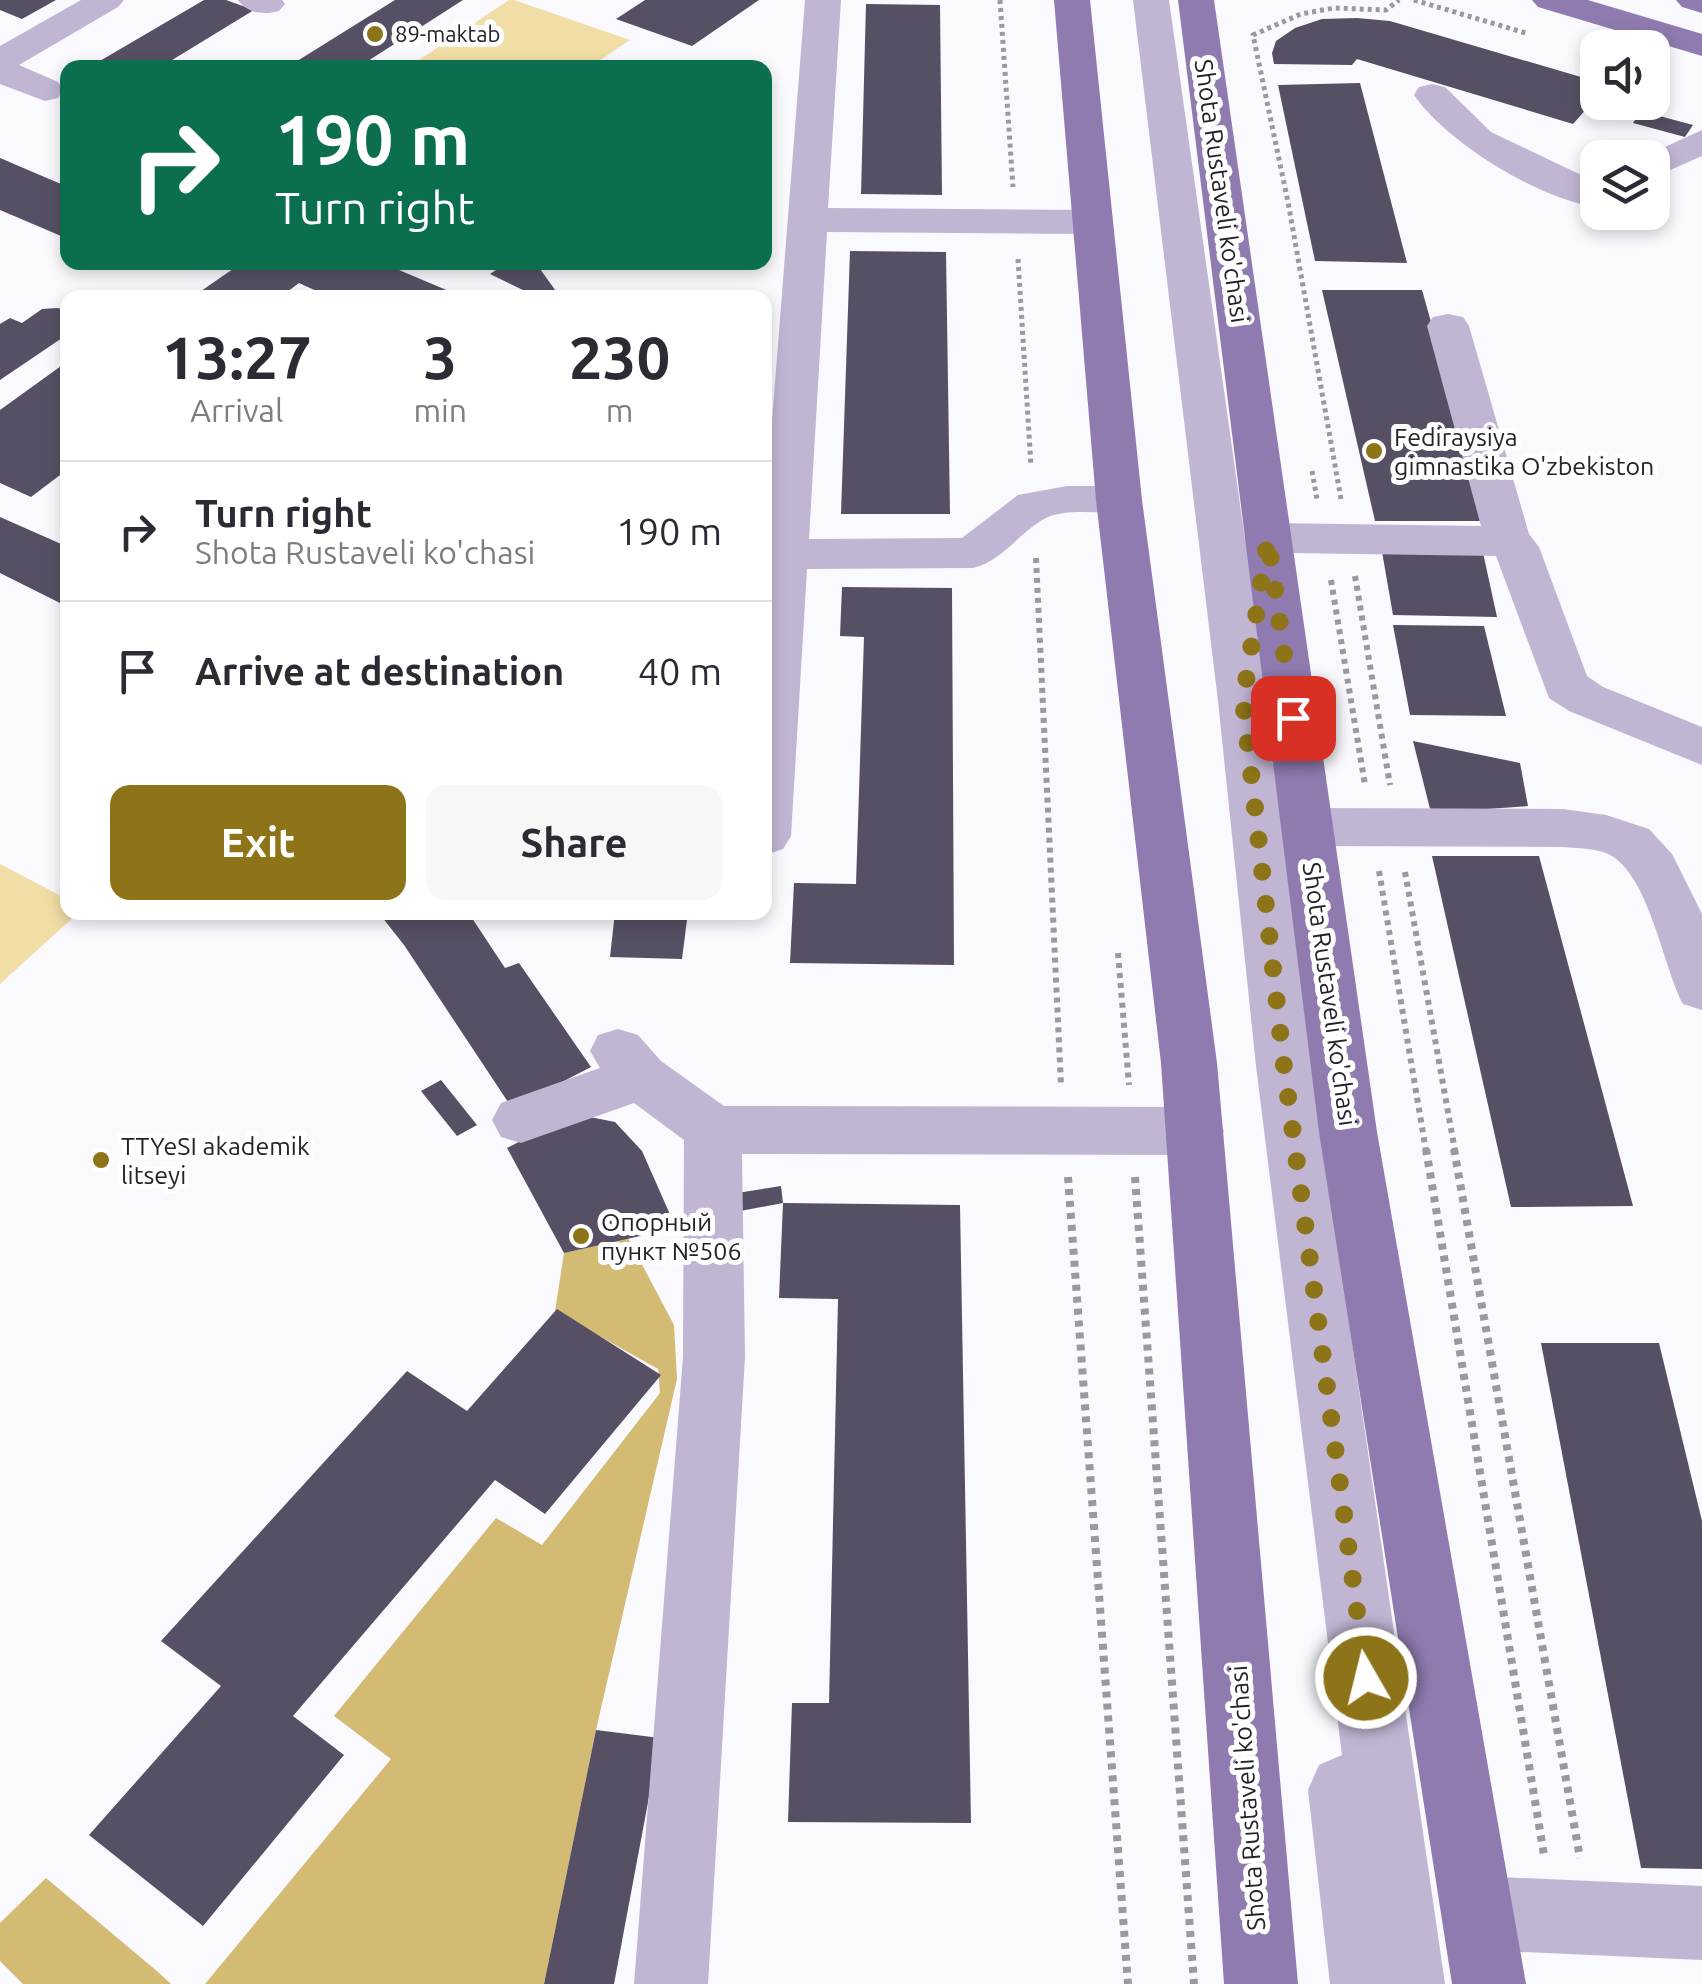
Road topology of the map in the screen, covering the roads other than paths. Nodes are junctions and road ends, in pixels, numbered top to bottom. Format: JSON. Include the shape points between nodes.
{"nodes":[{"id":1,"x":106,"y":0,"type":"edge"},
{"id":2,"x":823,"y":0,"type":"edge"},
{"id":3,"x":1072,"y":0,"type":"edge"},
{"id":4,"x":1130,"y":0,"type":"edge"},
{"id":5,"x":1151,"y":0,"type":"edge"},
{"id":6,"x":1550,"y":0,"type":"edge"},
{"id":7,"x":1694,"y":0,"type":"edge"},
{"id":8,"x":1702,"y":2,"type":"edge"},
{"id":9,"x":1198,"y":3,"type":"edge"},
{"id":10,"x":1702,"y":45,"type":"edge"},
{"id":11,"x":12,"y":75,"type":"edge"},
{"id":12,"x":1432,"y":95,"type":"dead end"},
{"id":13,"x":1702,"y":141,"type":"edge"},
{"id":14,"x":1670,"y":158,"type":"edge"},
{"id":15,"x":1580,"y":193,"type":"edge"},
{"id":16,"x":809,"y":220,"type":"junction"},
{"id":17,"x":1093,"y":222,"type":"junction"},
{"id":18,"x":1448,"y":326,"type":"dead end"},
{"id":19,"x":1119,"y":500,"type":"junction"},
{"id":20,"x":1314,"y":539,"type":"junction"},
{"id":21,"x":1508,"y":541,"type":"junction"},
{"id":22,"x":788,"y":554,"type":"junction"},
{"id":23,"x":1243,"y":701,"type":"junction"},
{"id":24,"x":1702,"y":747,"type":"edge"},
{"id":25,"x":772,"y":750,"type":"edge"},
{"id":26,"x":1308,"y":827,"type":"junction"},
{"id":27,"x":1702,"y":989,"type":"edge"},
{"id":28,"x":521,"y":1120,"type":"dead end"},
{"id":29,"x":713,"y":1130,"type":"junction"},
{"id":30,"x":1195,"y":1131,"type":"junction"},
{"id":31,"x":1478,"y":1913,"type":"junction"},
{"id":32,"x":1702,"y":1922,"type":"edge"},
{"id":33,"x":672,"y":1984,"type":"edge"},
{"id":34,"x":1261,"y":1984,"type":"edge"},
{"id":35,"x":1368,"y":1984,"type":"edge"},
{"id":36,"x":1408,"y":1984,"type":"edge"},
{"id":37,"x":1489,"y":1984,"type":"edge"}],
"edges":[{"from":1,"to":11,"type":"street"},
{"from":2,"to":16,"type":"street"},
{"from":3,"to":17,"type":"main road","name":"Shota Rustaveli ko'chasi"},
{"from":4,"to":35,"type":"street"},
{"from":5,"to":23,"type":"street"},
{"from":6,"to":10,"type":"main road"},
{"from":7,"to":8,"type":"main road"},
{"from":9,"to":20,"type":"main road","name":"Shota Rustaveli ko'chasi"},
{"from":12,"to":15,"type":"street","via":[[1478,140]]},
{"from":13,"to":14,"type":"street"},
{"from":16,"to":17,"type":"street"},
{"from":16,"to":22,"type":"street"},
{"from":17,"to":19,"type":"main road","name":"Shota Rustaveli ko'chasi"},
{"from":18,"to":21,"type":"street"},
{"from":19,"to":22,"type":"street","via":[[1034,506],[973,553]]},
{"from":19,"to":30,"type":"main road","name":"Shota Rustaveli ko'chasi"},
{"from":20,"to":21,"type":"street"},
{"from":20,"to":23,"type":"street"},
{"from":20,"to":26,"type":"main road","name":"Shota Rustaveli ko'chasi"},
{"from":21,"to":24,"type":"street","via":[[1516,547],[1566,686]]},
{"from":22,"to":25,"type":"street"},
{"from":23,"to":36,"type":"street","via":[[1284,1066]]},
{"from":26,"to":27,"type":"street","via":[[1563,828],[1636,844],[1667,892]]},
{"from":26,"to":31,"type":"main road","name":"Shota Rustaveli ko'chasi","via":[[1348,1132]]},
{"from":28,"to":29,"type":"street","via":[[630,1064]]},
{"from":29,"to":30,"type":"street"},
{"from":29,"to":33,"type":"street","via":[[714,1357]]},
{"from":30,"to":34,"type":"main road","name":"Shota Rustaveli ko'chasi"},
{"from":31,"to":32,"type":"street"},
{"from":31,"to":37,"type":"main road","name":"Shota Rustaveli ko'chasi"}]}
